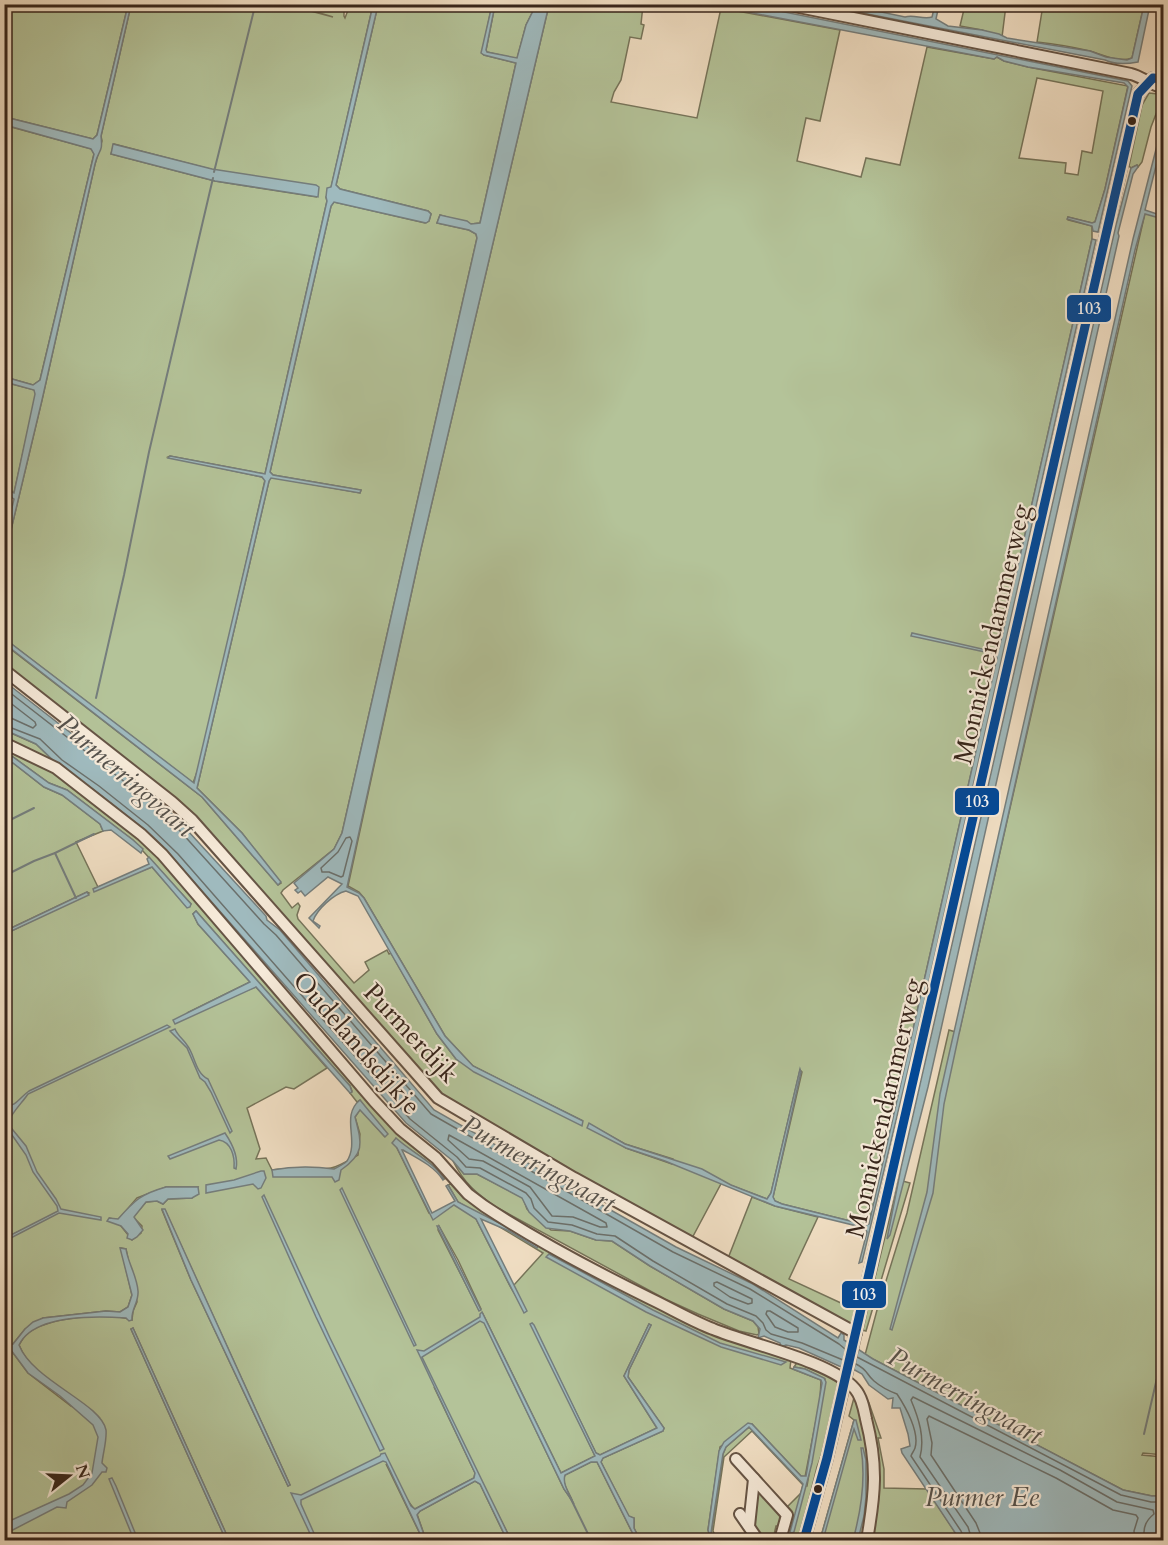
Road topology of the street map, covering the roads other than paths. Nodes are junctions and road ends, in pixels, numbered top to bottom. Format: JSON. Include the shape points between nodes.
{"nodes":[{"id":1,"x":784,"y":4,"type":"edge"},
{"id":2,"x":1164,"y":79,"type":"edge"},
{"id":3,"x":1148,"y":82,"type":"junction"},
{"id":4,"x":1164,"y":87,"type":"edge"},
{"id":5,"x":4,"y":670,"type":"edge"},
{"id":6,"x":4,"y":743,"type":"edge"},
{"id":7,"x":855,"y":1336,"type":"junction"},
{"id":8,"x":846,"y":1377,"type":"junction"},
{"id":9,"x":736,"y":1459,"type":"dead end"},
{"id":10,"x":754,"y":1479,"type":"junction"},
{"id":11,"x":740,"y":1514,"type":"dead end"},
{"id":12,"x":748,"y":1526,"type":"junction"},
{"id":13,"x":758,"y":1540,"type":"edge"},
{"id":14,"x":780,"y":1540,"type":"edge"},
{"id":15,"x":804,"y":1540,"type":"edge"},
{"id":16,"x":867,"y":1540,"type":"edge"}],
"edges":[{"from":1,"to":3,"type":"street","via":[[1131,74]]},
{"from":2,"to":3,"type":"street","via":[[1153,78]]},
{"from":3,"to":4,"type":"street"},
{"from":3,"to":7,"type":"street","name":"Monnickendammerweg","via":[[1138,94]]},
{"from":5,"to":7,"type":"street","name":"Purmerdijk","via":[[192,820],[438,1098]]},
{"from":6,"to":8,"type":"street","name":"Oudelandsdijkje","via":[[56,768],[162,854],[387,1115],[436,1158],[468,1194],[614,1280],[712,1329]]},
{"from":7,"to":8,"type":"street","name":"Monnickendammerweg"},
{"from":8,"to":15,"type":"street","name":"Monnickendammerweg"},
{"from":8,"to":16,"type":"street","via":[[863,1405],[875,1463]]},
{"from":9,"to":10,"type":"street"},
{"from":10,"to":12,"type":"street"},
{"from":10,"to":14,"type":"street","via":[[787,1515]]},
{"from":11,"to":12,"type":"street"},
{"from":12,"to":13,"type":"street"}]}
